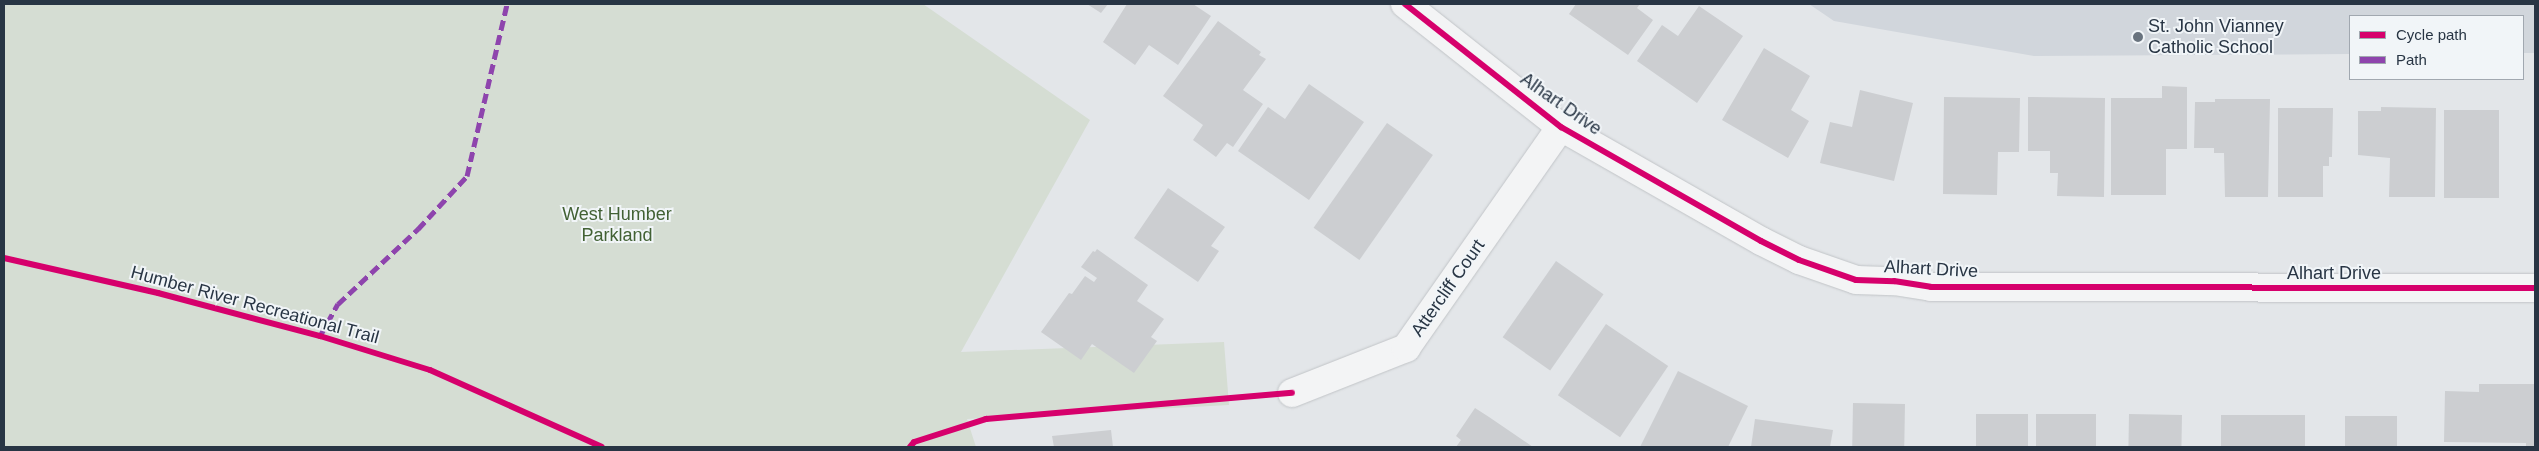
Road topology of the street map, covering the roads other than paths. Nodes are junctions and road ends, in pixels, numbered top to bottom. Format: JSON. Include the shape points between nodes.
{"nodes":[{"id":1,"x":1405,"y":4,"type":"edge"},
{"id":2,"x":1561,"y":127,"type":"junction"},
{"id":3,"x":2535,"y":288,"type":"edge"},
{"id":4,"x":1292,"y":393,"type":"dead end"}],
"edges":[{"from":1,"to":2,"type":"street","name":"Alhart Drive"},
{"from":2,"to":3,"type":"street","name":"Alhart Drive","via":[[1768,245],[1856,280],[1894,281],[1931,287]]},
{"from":2,"to":4,"type":"street","name":"Attercliff Court","via":[[1406,348]]}]}
